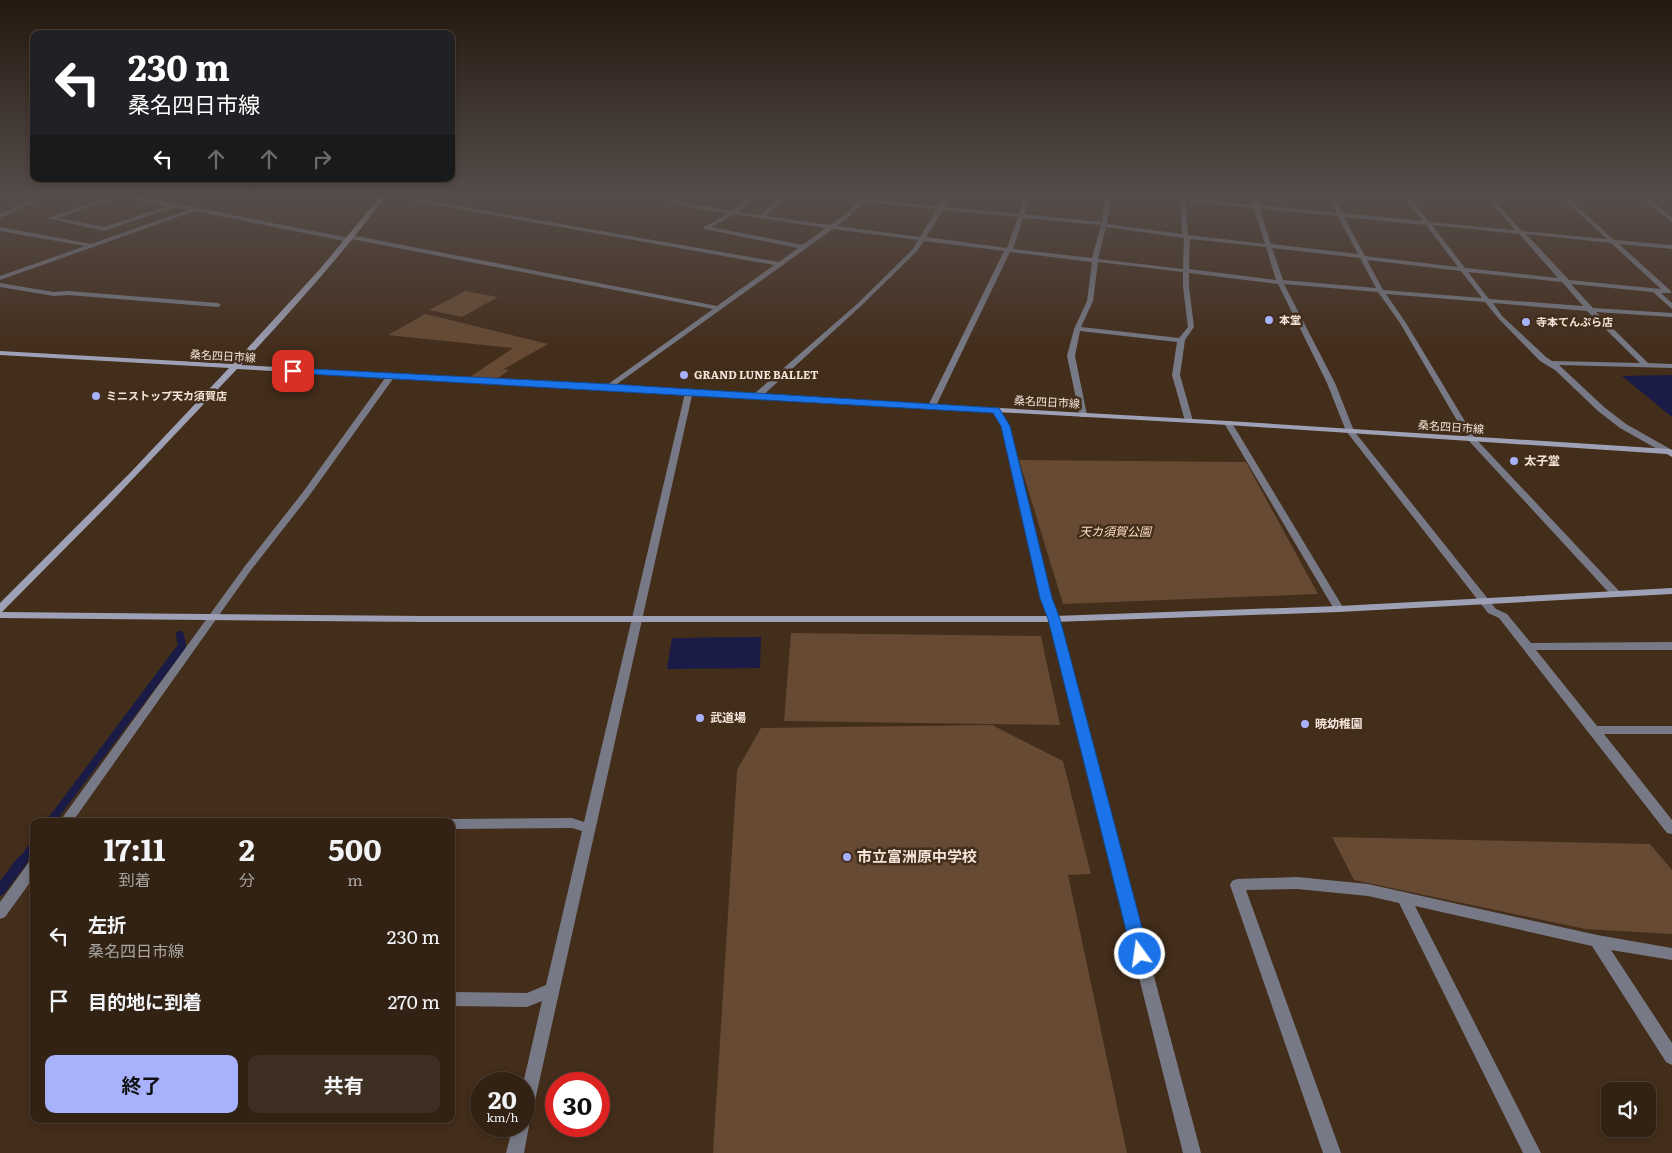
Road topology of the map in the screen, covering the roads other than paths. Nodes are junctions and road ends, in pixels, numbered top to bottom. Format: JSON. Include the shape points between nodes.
{"nodes":[{"id":1,"x":91,"y":247,"type":"edge"},
{"id":2,"x":343,"y":247,"type":"edge"},
{"id":3,"x":396,"y":247,"type":"edge"},
{"id":4,"x":682,"y":247,"type":"edge"},
{"id":5,"x":801,"y":247,"type":"edge"},
{"id":6,"x":916,"y":247,"type":"edge"},
{"id":7,"x":985,"y":247,"type":"edge"},
{"id":8,"x":1010,"y":247,"type":"edge"},
{"id":9,"x":1098,"y":247,"type":"edge"},
{"id":10,"x":1186,"y":247,"type":"edge"},
{"id":11,"x":1269,"y":247,"type":"joint"},
{"id":12,"x":1358,"y":247,"type":"edge"},
{"id":13,"x":1446,"y":247,"type":"edge"},
{"id":14,"x":1534,"y":247,"type":"edge"},
{"id":15,"x":1618,"y":247,"type":"edge"},
{"id":16,"x":1010,"y":250,"type":"junction"},
{"id":17,"x":1363,"y":257,"type":"junction"},
{"id":18,"x":1095,"y":260,"type":"junction"},
{"id":19,"x":779,"y":264,"type":"junction"},
{"id":20,"x":1462,"y":269,"type":"junction"},
{"id":21,"x":1186,"y":271,"type":"junction"},
{"id":22,"x":0,"y":278,"type":"edge"},
{"id":23,"x":1280,"y":282,"type":"junction"},
{"id":24,"x":1567,"y":282,"type":"junction"},
{"id":25,"x":0,"y":285,"type":"edge"},
{"id":26,"x":1654,"y":290,"type":"junction"},
{"id":27,"x":1381,"y":291,"type":"junction"},
{"id":28,"x":1670,"y":292,"type":"edge"},
{"id":29,"x":1487,"y":300,"type":"junction"},
{"id":30,"x":218,"y":305,"type":"dead end"},
{"id":31,"x":1672,"y":307,"type":"edge"},
{"id":32,"x":717,"y":308,"type":"junction"},
{"id":33,"x":1590,"y":309,"type":"junction"},
{"id":34,"x":1672,"y":315,"type":"edge"},
{"id":35,"x":1077,"y":329,"type":"junction"},
{"id":36,"x":1181,"y":340,"type":"junction"},
{"id":37,"x":0,"y":353,"type":"edge"},
{"id":38,"x":1553,"y":363,"type":"junction"},
{"id":39,"x":1647,"y":366,"type":"junction"},
{"id":40,"x":1672,"y":366,"type":"edge"},
{"id":41,"x":234,"y":368,"type":"junction"},
{"id":42,"x":392,"y":376,"type":"junction"},
{"id":43,"x":610,"y":387,"type":"junction"},
{"id":44,"x":689,"y":391,"type":"junction"},
{"id":45,"x":757,"y":396,"type":"junction"},
{"id":46,"x":931,"y":408,"type":"junction"},
{"id":47,"x":996,"y":410,"type":"junction"},
{"id":48,"x":1083,"y":415,"type":"junction"},
{"id":49,"x":1189,"y":421,"type":"junction"},
{"id":50,"x":1228,"y":423,"type":"junction"},
{"id":51,"x":1350,"y":431,"type":"junction"},
{"id":52,"x":1472,"y":439,"type":"junction"},
{"id":53,"x":1671,"y":453,"type":"edge"},
{"id":54,"x":1672,"y":591,"type":"edge"},
{"id":55,"x":1616,"y":594,"type":"junction"},
{"id":56,"x":1483,"y":600,"type":"junction"},
{"id":57,"x":0,"y":609,"type":"edge"},
{"id":58,"x":1339,"y":609,"type":"junction"},
{"id":59,"x":0,"y":615,"type":"edge"},
{"id":60,"x":215,"y":616,"type":"junction"},
{"id":61,"x":637,"y":618,"type":"junction"},
{"id":62,"x":1054,"y":619,"type":"junction"},
{"id":63,"x":1672,"y":646,"type":"edge"},
{"id":64,"x":1528,"y":647,"type":"junction"},
{"id":65,"x":1594,"y":730,"type":"junction"},
{"id":66,"x":1672,"y":730,"type":"edge"},
{"id":67,"x":68,"y":818,"type":"edge"},
{"id":68,"x":455,"y":824,"type":"edge"},
{"id":69,"x":588,"y":828,"type":"junction"},
{"id":70,"x":1672,"y":829,"type":"edge"},
{"id":71,"x":30,"y":872,"type":"edge"},
{"id":72,"x":1403,"y":897,"type":"junction"},
{"id":73,"x":0,"y":913,"type":"edge"},
{"id":74,"x":1597,"y":941,"type":"junction"},
{"id":75,"x":1672,"y":954,"type":"edge"},
{"id":76,"x":552,"y":990,"type":"junction"},
{"id":77,"x":455,"y":999,"type":"edge"},
{"id":78,"x":1672,"y":1057,"type":"edge"},
{"id":79,"x":533,"y":1072,"type":"edge"},
{"id":80,"x":519,"y":1137,"type":"edge"},
{"id":81,"x":515,"y":1153,"type":"edge"},
{"id":82,"x":1192,"y":1153,"type":"edge"},
{"id":83,"x":1332,"y":1153,"type":"edge"},
{"id":84,"x":1532,"y":1153,"type":"edge"}],
"edges":[{"from":1,"to":22,"type":"street"},
{"from":2,"to":41,"type":"street","via":[[296,303]]},
{"from":3,"to":32,"type":"street"},
{"from":4,"to":19,"type":"street"},
{"from":5,"to":19,"type":"street"},
{"from":6,"to":45,"type":"street","via":[[892,275]]},
{"from":7,"to":16,"type":"street"},
{"from":8,"to":16,"type":"street"},
{"from":9,"to":18,"type":"street"},
{"from":10,"to":21,"type":"street"},
{"from":11,"to":17,"type":"street"},
{"from":11,"to":23,"type":"street"},
{"from":12,"to":17,"type":"street"},
{"from":13,"to":20,"type":"street"},
{"from":14,"to":24,"type":"street"},
{"from":15,"to":28,"type":"street"},
{"from":16,"to":18,"type":"street"},
{"from":16,"to":46,"type":"street"},
{"from":17,"to":20,"type":"street"},
{"from":17,"to":27,"type":"street"},
{"from":18,"to":21,"type":"street"},
{"from":18,"to":35,"type":"street","via":[[1090,301]]},
{"from":19,"to":32,"type":"street"},
{"from":20,"to":24,"type":"street"},
{"from":20,"to":29,"type":"street"},
{"from":21,"to":23,"type":"street"},
{"from":21,"to":36,"type":"street","via":[[1191,327]]},
{"from":23,"to":27,"type":"street"},
{"from":23,"to":51,"type":"street","via":[[1331,383]]},
{"from":24,"to":26,"type":"street"},
{"from":24,"to":33,"type":"street"},
{"from":25,"to":30,"type":"street","via":[[54,294]]},
{"from":26,"to":28,"type":"street"},
{"from":26,"to":31,"type":"street"},
{"from":27,"to":29,"type":"street"},
{"from":27,"to":52,"type":"street"},
{"from":29,"to":33,"type":"street"},
{"from":29,"to":38,"type":"street","via":[[1543,360]]},
{"from":32,"to":43,"type":"street"},
{"from":33,"to":34,"type":"street"},
{"from":33,"to":39,"type":"street"},
{"from":35,"to":36,"type":"street"},
{"from":35,"to":48,"type":"street","via":[[1071,356]]},
{"from":36,"to":49,"type":"street","via":[[1176,375]]},
{"from":37,"to":41,"type":"street","name":"桑名四日市線"},
{"from":38,"to":39,"type":"street"},
{"from":38,"to":53,"type":"street","via":[[1623,426]]},
{"from":39,"to":40,"type":"street"},
{"from":41,"to":42,"type":"street","name":"桑名四日市線"},
{"from":41,"to":57,"type":"street","via":[[125,484]]},
{"from":42,"to":43,"type":"street","name":"桑名四日市線"},
{"from":42,"to":60,"type":"street"},
{"from":43,"to":44,"type":"street","name":"桑名四日市線"},
{"from":44,"to":45,"type":"street","name":"桑名四日市線"},
{"from":44,"to":61,"type":"street"},
{"from":45,"to":46,"type":"street","name":"桑名四日市線"},
{"from":46,"to":47,"type":"street","name":"桑名四日市線"},
{"from":47,"to":48,"type":"street","name":"桑名四日市線"},
{"from":47,"to":62,"type":"street","via":[[1006,426],[1046,598]]},
{"from":48,"to":49,"type":"street","name":"桑名四日市線"},
{"from":49,"to":50,"type":"street","name":"桑名四日市線"},
{"from":50,"to":51,"type":"street","name":"桑名四日市線"},
{"from":50,"to":58,"type":"street"},
{"from":51,"to":52,"type":"street","name":"桑名四日市線"},
{"from":51,"to":56,"type":"street"},
{"from":52,"to":53,"type":"street","name":"桑名四日市線"},
{"from":52,"to":55,"type":"street"},
{"from":54,"to":55,"type":"street"},
{"from":55,"to":56,"type":"street"},
{"from":56,"to":58,"type":"street"},
{"from":56,"to":64,"type":"street","via":[[1492,611],[1503,616]]},
{"from":58,"to":62,"type":"street"},
{"from":59,"to":60,"type":"street"},
{"from":60,"to":61,"type":"street"},
{"from":60,"to":67,"type":"street"},
{"from":61,"to":62,"type":"street"},
{"from":61,"to":69,"type":"street"},
{"from":62,"to":82,"type":"street"},
{"from":63,"to":64,"type":"street"},
{"from":64,"to":65,"type":"street"},
{"from":65,"to":66,"type":"street"},
{"from":65,"to":70,"type":"street"},
{"from":68,"to":69,"type":"street","via":[[572,822]]},
{"from":69,"to":76,"type":"street"},
{"from":71,"to":73,"type":"street"},
{"from":72,"to":74,"type":"street"},
{"from":72,"to":83,"type":"street","via":[[1297,883],[1237,885]]},
{"from":72,"to":84,"type":"street"},
{"from":74,"to":75,"type":"street"},
{"from":74,"to":78,"type":"street"},
{"from":76,"to":77,"type":"street","via":[[527,1000]]},
{"from":76,"to":79,"type":"street"},
{"from":80,"to":81,"type":"street"}]}
